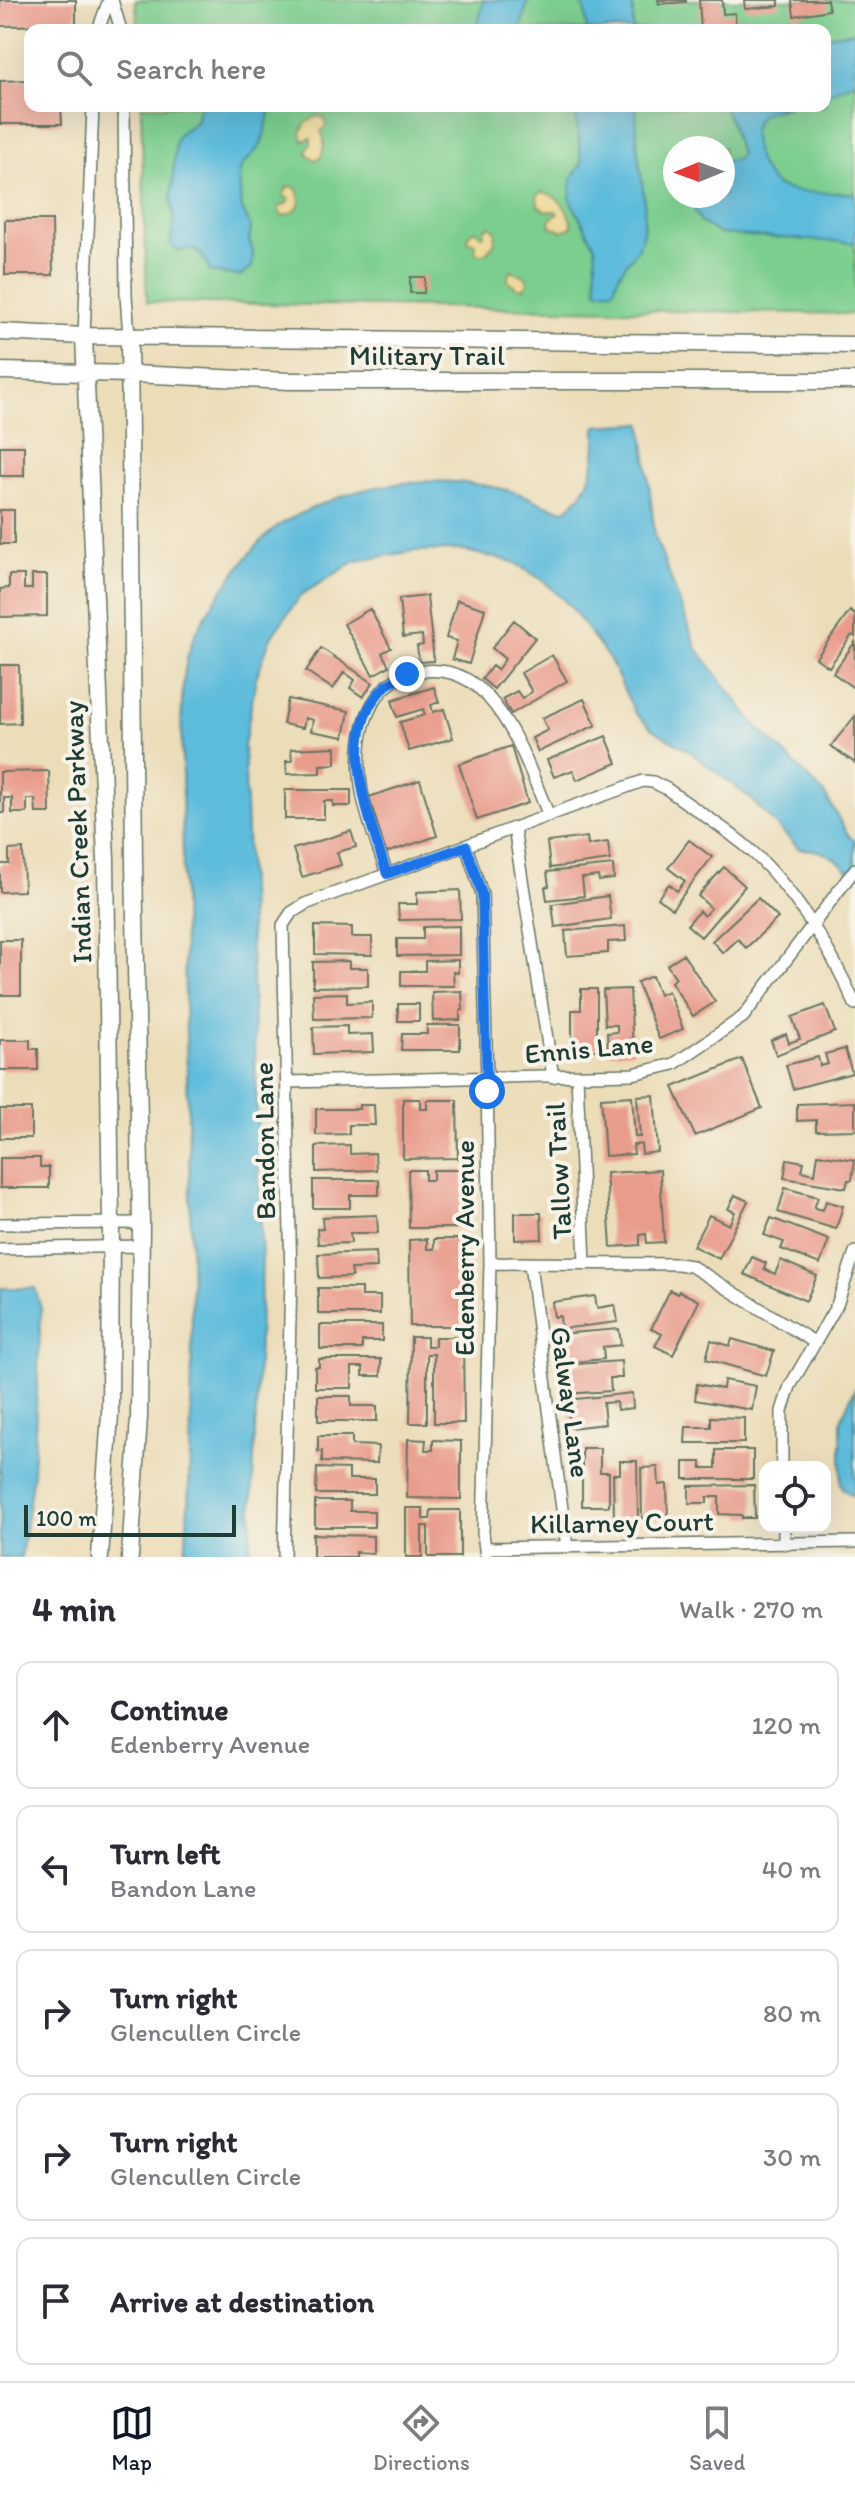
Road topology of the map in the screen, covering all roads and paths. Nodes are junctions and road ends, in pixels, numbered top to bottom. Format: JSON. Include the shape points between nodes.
{"nodes":[{"id":1,"x":111,"y":0,"type":"edge"},
{"id":2,"x":101,"y":24,"type":"edge"},
{"id":3,"x":119,"y":24,"type":"edge"},
{"id":4,"x":93,"y":112,"type":"edge"},
{"id":5,"x":124,"y":112,"type":"edge"},
{"id":6,"x":0,"y":332,"type":"edge"},
{"id":7,"x":84,"y":336,"type":"junction"},
{"id":8,"x":129,"y":336,"type":"junction"},
{"id":9,"x":855,"y":345,"type":"edge"},
{"id":10,"x":0,"y":371,"type":"edge"},
{"id":11,"x":84,"y":373,"type":"junction"},
{"id":12,"x":132,"y":374,"type":"junction"},
{"id":13,"x":855,"y":381,"type":"edge"},
{"id":14,"x":549,"y":816,"type":"junction"},
{"id":15,"x":514,"y":828,"type":"junction"},
{"id":16,"x":466,"y":846,"type":"junction"},
{"id":17,"x":855,"y":869,"type":"edge"},
{"id":18,"x":387,"y":874,"type":"junction"},
{"id":19,"x":811,"y":925,"type":"junction"},
{"id":20,"x":855,"y":1004,"type":"edge"},
{"id":21,"x":577,"y":1076,"type":"junction"},
{"id":22,"x":553,"y":1077,"type":"junction"},
{"id":23,"x":487,"y":1079,"type":"junction"},
{"id":24,"x":287,"y":1082,"type":"junction"},
{"id":25,"x":111,"y":1223,"type":"junction"},
{"id":26,"x":141,"y":1223,"type":"junction"},
{"id":27,"x":0,"y":1224,"type":"edge"},
{"id":28,"x":111,"y":1246,"type":"junction"},
{"id":29,"x":141,"y":1246,"type":"junction"},
{"id":30,"x":0,"y":1249,"type":"edge"},
{"id":31,"x":855,"y":1252,"type":"edge"},
{"id":32,"x":490,"y":1263,"type":"junction"},
{"id":33,"x":585,"y":1263,"type":"junction"},
{"id":34,"x":530,"y":1264,"type":"junction"},
{"id":35,"x":814,"y":1342,"type":"junction"},
{"id":36,"x":782,"y":1461,"type":"edge"},
{"id":37,"x":784,"y":1533,"type":"edge"},
{"id":38,"x":855,"y":1542,"type":"edge"},
{"id":39,"x":784,"y":1544,"type":"junction"},
{"id":40,"x":567,"y":1547,"type":"junction"},
{"id":41,"x":486,"y":1552,"type":"edge"},
{"id":42,"x":611,"y":1552,"type":"edge"},
{"id":43,"x":100,"y":1557,"type":"edge"},
{"id":44,"x":130,"y":1557,"type":"edge"},
{"id":45,"x":284,"y":1557,"type":"edge"}],
"edges":[{"from":1,"to":2,"type":"street"},
{"from":1,"to":3,"type":"street"},
{"from":4,"to":7,"type":"street","name":"Indian Creek Parkway"},
{"from":5,"to":8,"type":"street","name":"Indian Creek Parkway"},
{"from":6,"to":7,"type":"street","name":"Military Trail"},
{"from":7,"to":8,"type":"street","name":"Military Trail"},
{"from":7,"to":11,"type":"street","name":"Indian Creek Parkway"},
{"from":8,"to":9,"type":"street","name":"Military Trail"},
{"from":8,"to":12,"type":"street","name":"Indian Creek Parkway"},
{"from":10,"to":11,"type":"street","name":"Military Trail"},
{"from":11,"to":12,"type":"street","name":"Military Trail"},
{"from":11,"to":25,"type":"street","name":"Indian Creek Parkway","via":[[106,860]]},
{"from":12,"to":13,"type":"street","name":"Military Trail","via":[[289,381]]},
{"from":12,"to":26,"type":"street","name":"Indian Creek Parkway"},
{"from":14,"to":15,"type":"street","name":"Bandon Lane"},
{"from":14,"to":18,"type":"street","via":[[518,743],[486,695],[449,672],[407,674],[374,700],[360,739],[365,808]]},
{"from":14,"to":19,"type":"street","name":"Bandon Lane","via":[[643,781],[653,782],[748,848],[778,878]]},
{"from":15,"to":16,"type":"street","name":"Bandon Lane"},
{"from":15,"to":22,"type":"street"},
{"from":16,"to":18,"type":"street","name":"Bandon Lane"},
{"from":16,"to":23,"type":"street","name":"Edenberry Avenue","via":[[482,894]]},
{"from":17,"to":19,"type":"street","name":"Ennis Lane"},
{"from":18,"to":24,"type":"street","name":"Bandon Lane","via":[[305,904],[283,925]]},
{"from":19,"to":20,"type":"street"},
{"from":19,"to":21,"type":"street","name":"Ennis Lane","via":[[743,1017],[674,1064],[633,1074]]},
{"from":21,"to":22,"type":"street","name":"Ennis Lane"},
{"from":21,"to":33,"type":"street","name":"Tallow Trail"},
{"from":22,"to":23,"type":"street","name":"Ennis Lane"},
{"from":23,"to":24,"type":"street","name":"Ennis Lane"},
{"from":23,"to":32,"type":"street","name":"Edenberry Avenue"},
{"from":24,"to":45,"type":"street","name":"Bandon Lane","via":[[291,1278]]},
{"from":25,"to":26,"type":"street"},
{"from":25,"to":27,"type":"street"},
{"from":25,"to":28,"type":"street","name":"Indian Creek Parkway"},
{"from":26,"to":29,"type":"street","name":"Indian Creek Parkway"},
{"from":28,"to":29,"type":"street"},
{"from":28,"to":30,"type":"street"},
{"from":28,"to":43,"type":"street","name":"Indian Creek Parkway","via":[[110,1414]]},
{"from":29,"to":44,"type":"street","name":"Indian Creek Parkway","via":[[139,1417]]},
{"from":31,"to":35,"type":"street","via":[[837,1305]]},
{"from":32,"to":34,"type":"street"},
{"from":32,"to":41,"type":"street","name":"Edenberry Avenue"},
{"from":33,"to":34,"type":"street"},
{"from":33,"to":35,"type":"street","via":[[691,1266]]},
{"from":34,"to":40,"type":"street","name":"Galway Lane"},
{"from":35,"to":36,"type":"street","via":[[782,1411]]},
{"from":37,"to":39,"type":"street"},
{"from":38,"to":39,"type":"street","name":"Killarney Court"},
{"from":39,"to":42,"type":"street","name":"Killarney Court"},
{"from":40,"to":41,"type":"street","name":"Killarney Court"},
{"from":40,"to":42,"type":"street","name":"Killarney Court"}]}
